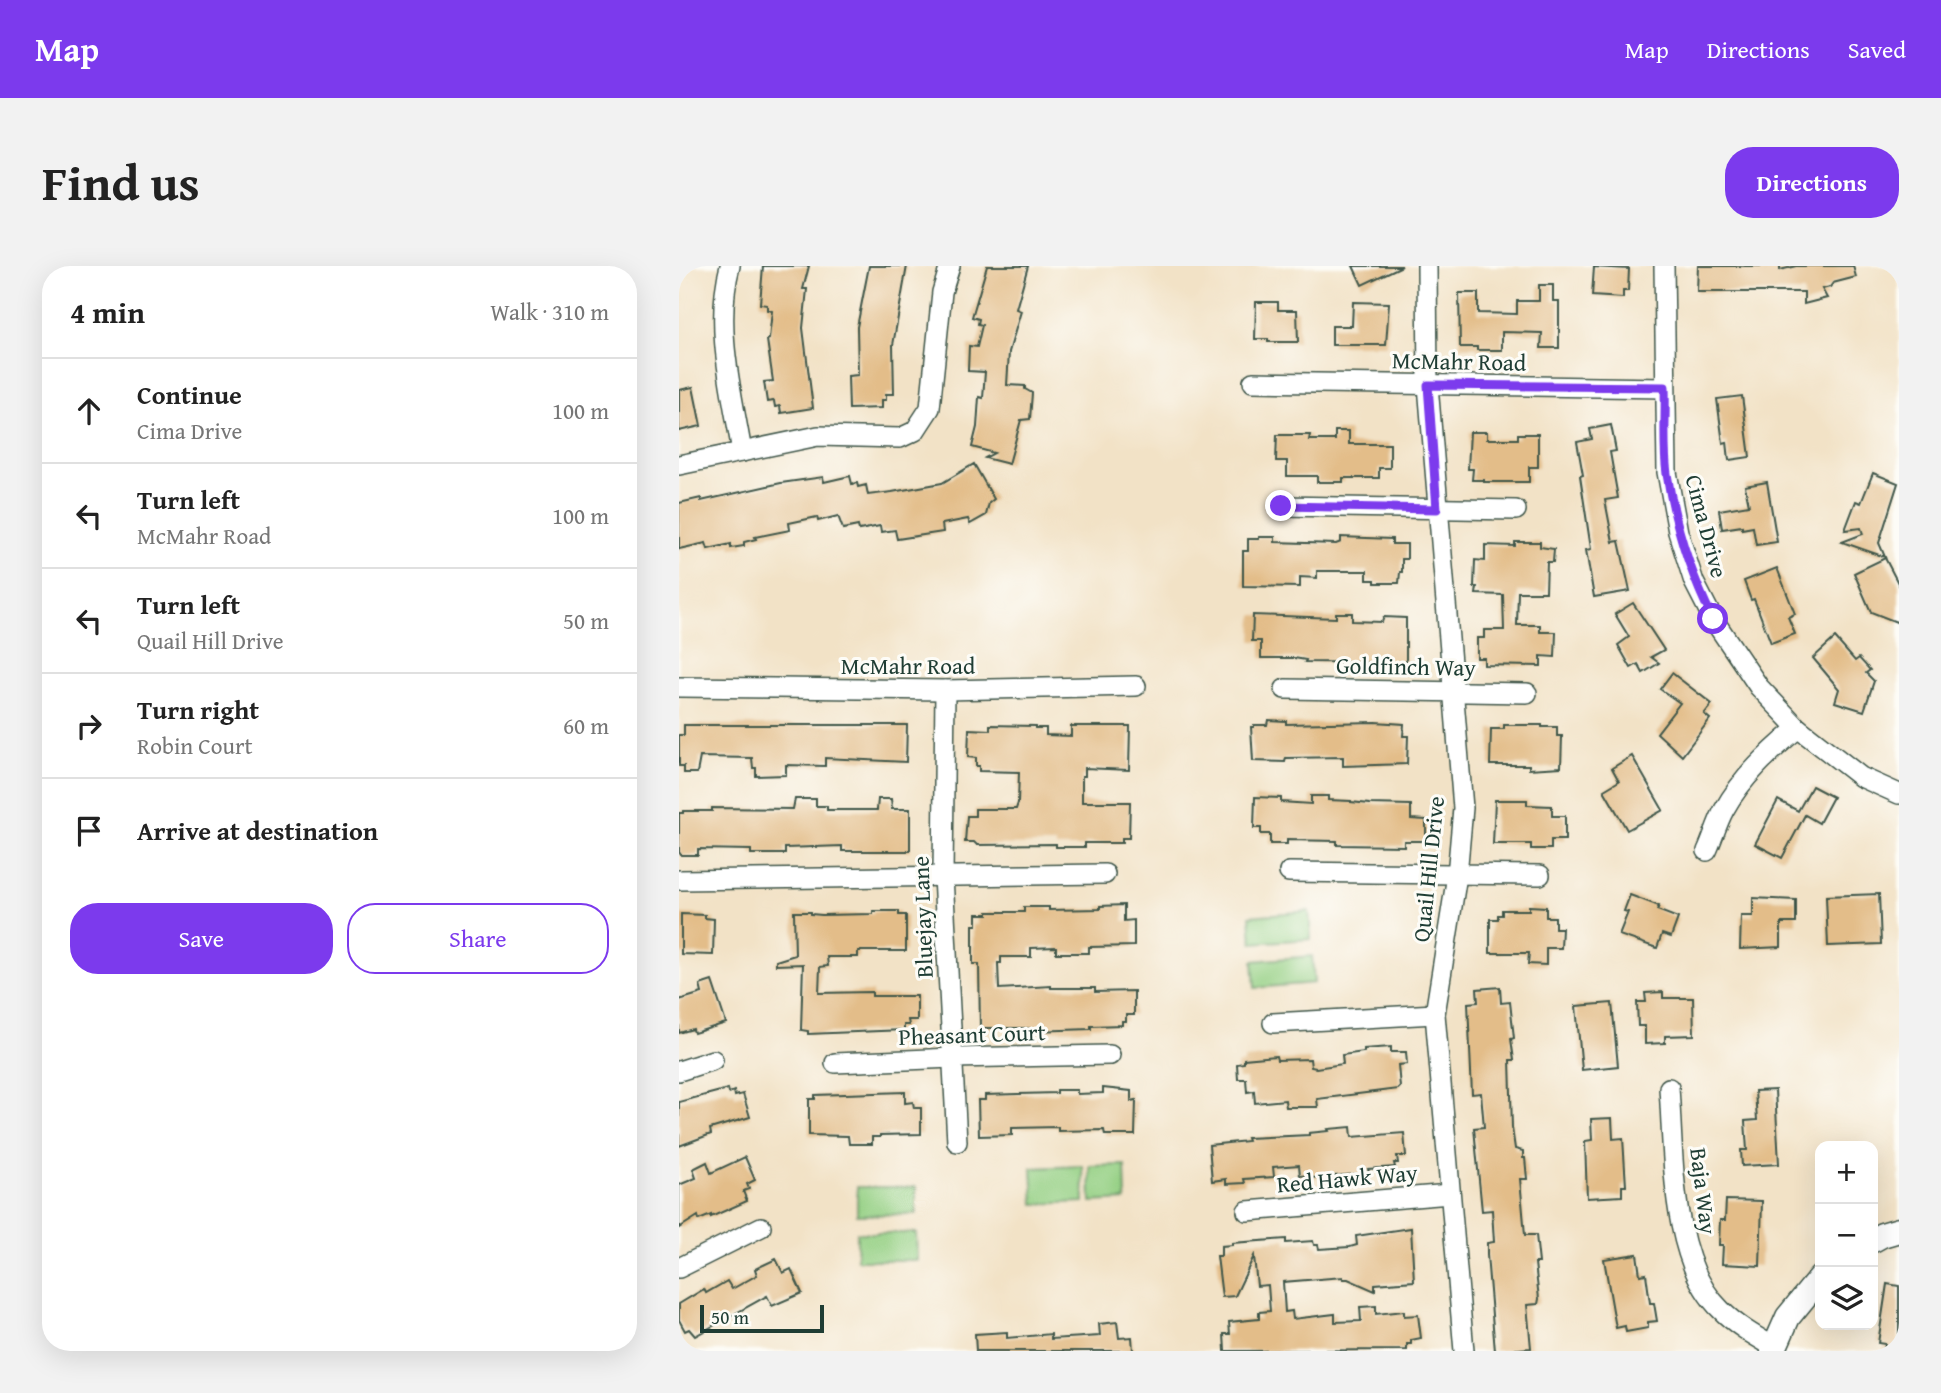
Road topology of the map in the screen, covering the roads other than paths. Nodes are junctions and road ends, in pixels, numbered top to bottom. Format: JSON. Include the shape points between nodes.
{"nodes":[{"id":1,"x":730,"y":266,"type":"edge"},
{"id":2,"x":950,"y":266,"type":"edge"},
{"id":3,"x":1427,"y":266,"type":"edge"},
{"id":4,"x":1664,"y":266,"type":"edge"},
{"id":5,"x":1253,"y":382,"type":"dead end"},
{"id":6,"x":1428,"y":385,"type":"junction"},
{"id":7,"x":1665,"y":387,"type":"junction"},
{"id":8,"x":742,"y":452,"type":"junction"},
{"id":9,"x":679,"y":465,"type":"edge"},
{"id":10,"x":1281,"y":506,"type":"dead end"},
{"id":11,"x":1437,"y":509,"type":"junction"},
{"id":12,"x":1516,"y":510,"type":"dead end"},
{"id":13,"x":1136,"y":686,"type":"dead end"},
{"id":14,"x":679,"y":687,"type":"edge"},
{"id":15,"x":1285,"y":689,"type":"dead end"},
{"id":16,"x":945,"y":690,"type":"junction"},
{"id":17,"x":1453,"y":692,"type":"junction"},
{"id":18,"x":1527,"y":693,"type":"dead end"},
{"id":19,"x":1798,"y":728,"type":"junction"},
{"id":20,"x":1899,"y":794,"type":"edge"},
{"id":21,"x":1707,"y":851,"type":"dead end"},
{"id":22,"x":1289,"y":872,"type":"dead end"},
{"id":23,"x":1105,"y":874,"type":"dead end"},
{"id":24,"x":1457,"y":875,"type":"junction"},
{"id":25,"x":1540,"y":875,"type":"dead end"},
{"id":26,"x":943,"y":876,"type":"junction"},
{"id":27,"x":679,"y":880,"type":"edge"},
{"id":28,"x":1435,"y":1014,"type":"junction"},
{"id":29,"x":1273,"y":1023,"type":"dead end"},
{"id":30,"x":1110,"y":1055,"type":"dead end"},
{"id":31,"x":953,"y":1058,"type":"junction"},
{"id":32,"x":713,"y":1060,"type":"dead end"},
{"id":33,"x":835,"y":1063,"type":"dead end"},
{"id":34,"x":679,"y":1070,"type":"edge"},
{"id":35,"x":1669,"y":1088,"type":"dead end"},
{"id":36,"x":957,"y":1142,"type":"dead end"},
{"id":37,"x":1450,"y":1194,"type":"junction"},
{"id":38,"x":1247,"y":1211,"type":"dead end"},
{"id":39,"x":761,"y":1227,"type":"dead end"},
{"id":40,"x":1899,"y":1230,"type":"edge"},
{"id":41,"x":1878,"y":1237,"type":"edge"},
{"id":42,"x":679,"y":1268,"type":"edge"},
{"id":43,"x":1815,"y":1285,"type":"edge"},
{"id":44,"x":1774,"y":1349,"type":"edge"},
{"id":45,"x":1464,"y":1351,"type":"edge"}],
"edges":[{"from":1,"to":8,"type":"street","via":[[723,331]]},
{"from":2,"to":8,"type":"street","via":[[942,292],[930,408],[915,431],[900,438],[818,436]]},
{"from":3,"to":6,"type":"street","name":"Quail Hill Drive"},
{"from":4,"to":7,"type":"street","name":"Cima Drive"},
{"from":5,"to":6,"type":"street","name":"McMahr Road"},
{"from":6,"to":7,"type":"street","name":"McMahr Road"},
{"from":6,"to":11,"type":"street","name":"Quail Hill Drive"},
{"from":7,"to":19,"type":"street","name":"Cima Drive","via":[[1667,472],[1678,532],[1694,582],[1759,687]]},
{"from":8,"to":9,"type":"street"},
{"from":10,"to":11,"type":"street"},
{"from":11,"to":12,"type":"street"},
{"from":11,"to":17,"type":"street","name":"Quail Hill Drive"},
{"from":13,"to":16,"type":"street","name":"McMahr Road"},
{"from":14,"to":16,"type":"street","name":"McMahr Road"},
{"from":15,"to":17,"type":"street","name":"Goldfinch Way"},
{"from":16,"to":26,"type":"street","name":"Bluejay Lane"},
{"from":17,"to":18,"type":"street","name":"Goldfinch Way"},
{"from":17,"to":24,"type":"street","name":"Quail Hill Drive","via":[[1463,808]]},
{"from":19,"to":20,"type":"street","name":"Cima Drive","via":[[1861,777]]},
{"from":19,"to":21,"type":"street","via":[[1742,783]]},
{"from":22,"to":24,"type":"street"},
{"from":23,"to":26,"type":"street"},
{"from":24,"to":25,"type":"street"},
{"from":24,"to":28,"type":"street","name":"Quail Hill Drive"},
{"from":26,"to":27,"type":"street"},
{"from":26,"to":31,"type":"street","name":"Bluejay Lane"},
{"from":28,"to":29,"type":"street"},
{"from":28,"to":37,"type":"street","name":"Quail Hill Drive"},
{"from":30,"to":31,"type":"street","name":"Pheasant Court"},
{"from":31,"to":33,"type":"street","name":"Pheasant Court"},
{"from":31,"to":36,"type":"street","name":"Bluejay Lane"},
{"from":32,"to":34,"type":"street"},
{"from":35,"to":44,"type":"street","name":"Baja Way","via":[[1680,1226],[1690,1261],[1719,1309]]},
{"from":37,"to":38,"type":"street","name":"Red Hawk Way"},
{"from":37,"to":45,"type":"street","name":"Quail Hill Drive"},
{"from":39,"to":42,"type":"street"},
{"from":40,"to":41,"type":"street"},
{"from":43,"to":44,"type":"street","via":[[1788,1317]]}]}
